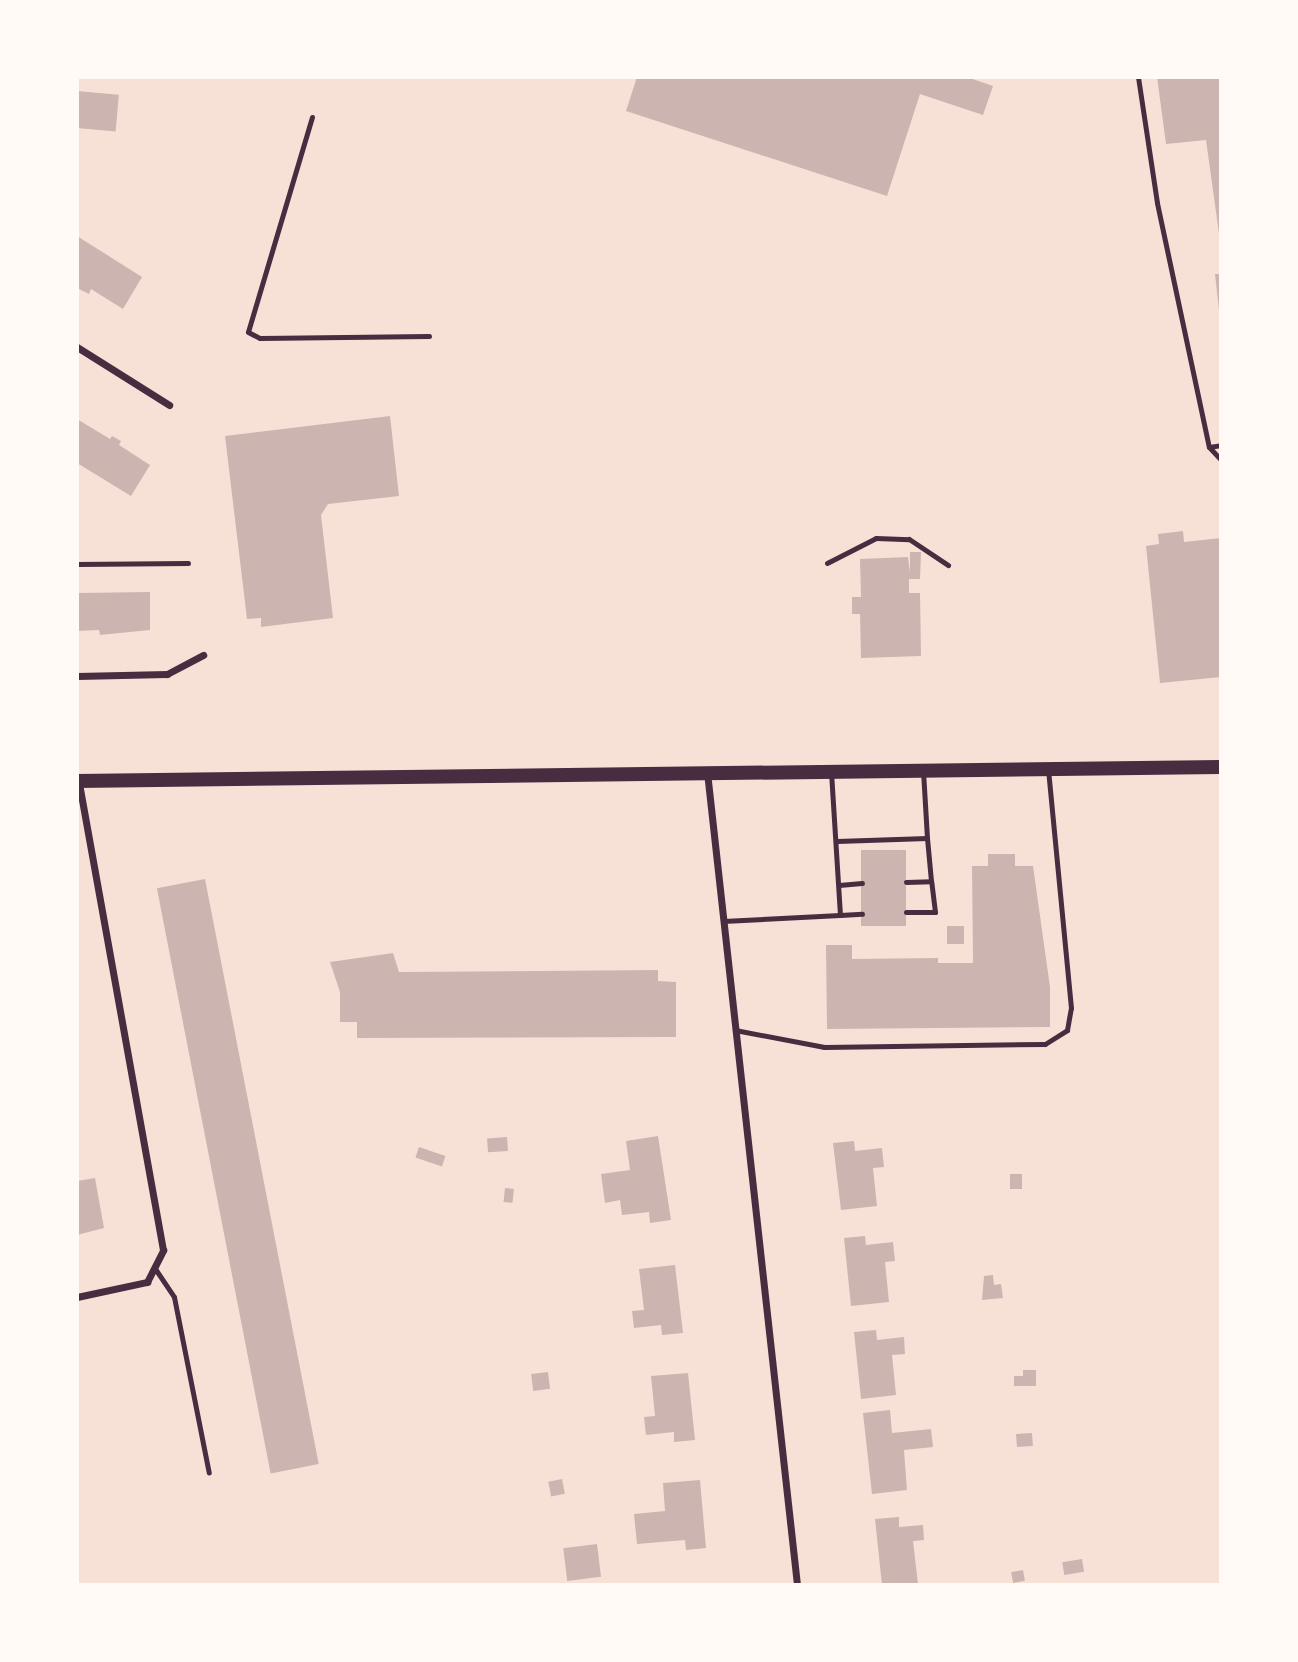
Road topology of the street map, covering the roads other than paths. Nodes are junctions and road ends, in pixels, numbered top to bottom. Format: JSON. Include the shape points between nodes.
{"nodes":[{"id":1,"x":1138,"y":77,"type":"edge"},
{"id":2,"x":312,"y":117,"type":"dead end"},
{"id":3,"x":429,"y":336,"type":"dead end"},
{"id":4,"x":77,"y":346,"type":"edge"},
{"id":5,"x":169,"y":405,"type":"dead end"},
{"id":6,"x":1221,"y":446,"type":"edge"},
{"id":7,"x":1209,"y":447,"type":"junction"},
{"id":8,"x":1221,"y":460,"type":"edge"},
{"id":9,"x":188,"y":563,"type":"dead end"},
{"id":10,"x":827,"y":563,"type":"dead end"},
{"id":11,"x":77,"y":564,"type":"edge"},
{"id":12,"x":948,"y":565,"type":"dead end"},
{"id":13,"x":203,"y":655,"type":"dead end"},
{"id":14,"x":77,"y":676,"type":"edge"},
{"id":15,"x":1221,"y":767,"type":"edge"},
{"id":16,"x":1048,"y":768,"type":"junction"},
{"id":17,"x":922,"y":769,"type":"junction"},
{"id":18,"x":831,"y":770,"type":"junction"},
{"id":19,"x":707,"y":771,"type":"junction"},
{"id":20,"x":78,"y":781,"type":"edge"},
{"id":21,"x":927,"y":838,"type":"junction"},
{"id":22,"x":836,"y":841,"type":"junction"},
{"id":23,"x":931,"y":881,"type":"junction"},
{"id":24,"x":906,"y":882,"type":"dead end"},
{"id":25,"x":862,"y":883,"type":"dead end"},
{"id":26,"x":839,"y":885,"type":"junction"},
{"id":27,"x":906,"y":912,"type":"dead end"},
{"id":28,"x":862,"y":914,"type":"dead end"},
{"id":29,"x":840,"y":915,"type":"junction"},
{"id":30,"x":723,"y":921,"type":"junction"},
{"id":31,"x":736,"y":1030,"type":"junction"},
{"id":32,"x":156,"y":1270,"type":"junction"},
{"id":33,"x":77,"y":1297,"type":"edge"},
{"id":34,"x":208,"y":1473,"type":"dead end"},
{"id":35,"x":797,"y":1585,"type":"edge"}],
"edges":[{"from":1,"to":7,"type":"lane","via":[[1157,203]]},
{"from":2,"to":3,"type":"lane","via":[[247,332],[260,338]]},
{"from":4,"to":5,"type":"street"},
{"from":6,"to":7,"type":"lane"},
{"from":7,"to":8,"type":"lane"},
{"from":9,"to":11,"type":"lane"},
{"from":10,"to":12,"type":"lane","via":[[876,538],[909,539]]},
{"from":13,"to":14,"type":"street","via":[[167,674]]},
{"from":15,"to":16,"type":"main road"},
{"from":16,"to":17,"type":"main road"},
{"from":16,"to":31,"type":"lane","via":[[1071,1008],[1067,1030],[1045,1044],[824,1047]]},
{"from":17,"to":18,"type":"main road"},
{"from":17,"to":21,"type":"lane"},
{"from":18,"to":19,"type":"main road"},
{"from":18,"to":22,"type":"lane"},
{"from":19,"to":20,"type":"main road"},
{"from":19,"to":30,"type":"street"},
{"from":20,"to":32,"type":"street","via":[[163,1250]]},
{"from":21,"to":22,"type":"lane"},
{"from":21,"to":23,"type":"lane"},
{"from":22,"to":26,"type":"lane"},
{"from":23,"to":24,"type":"lane"},
{"from":23,"to":27,"type":"lane","via":[[935,912]]},
{"from":25,"to":26,"type":"lane"},
{"from":26,"to":29,"type":"lane"},
{"from":28,"to":29,"type":"lane"},
{"from":29,"to":30,"type":"lane"},
{"from":30,"to":31,"type":"street"},
{"from":31,"to":35,"type":"street"},
{"from":32,"to":33,"type":"street","via":[[147,1282]]},
{"from":32,"to":34,"type":"lane","via":[[174,1297]]}]}
